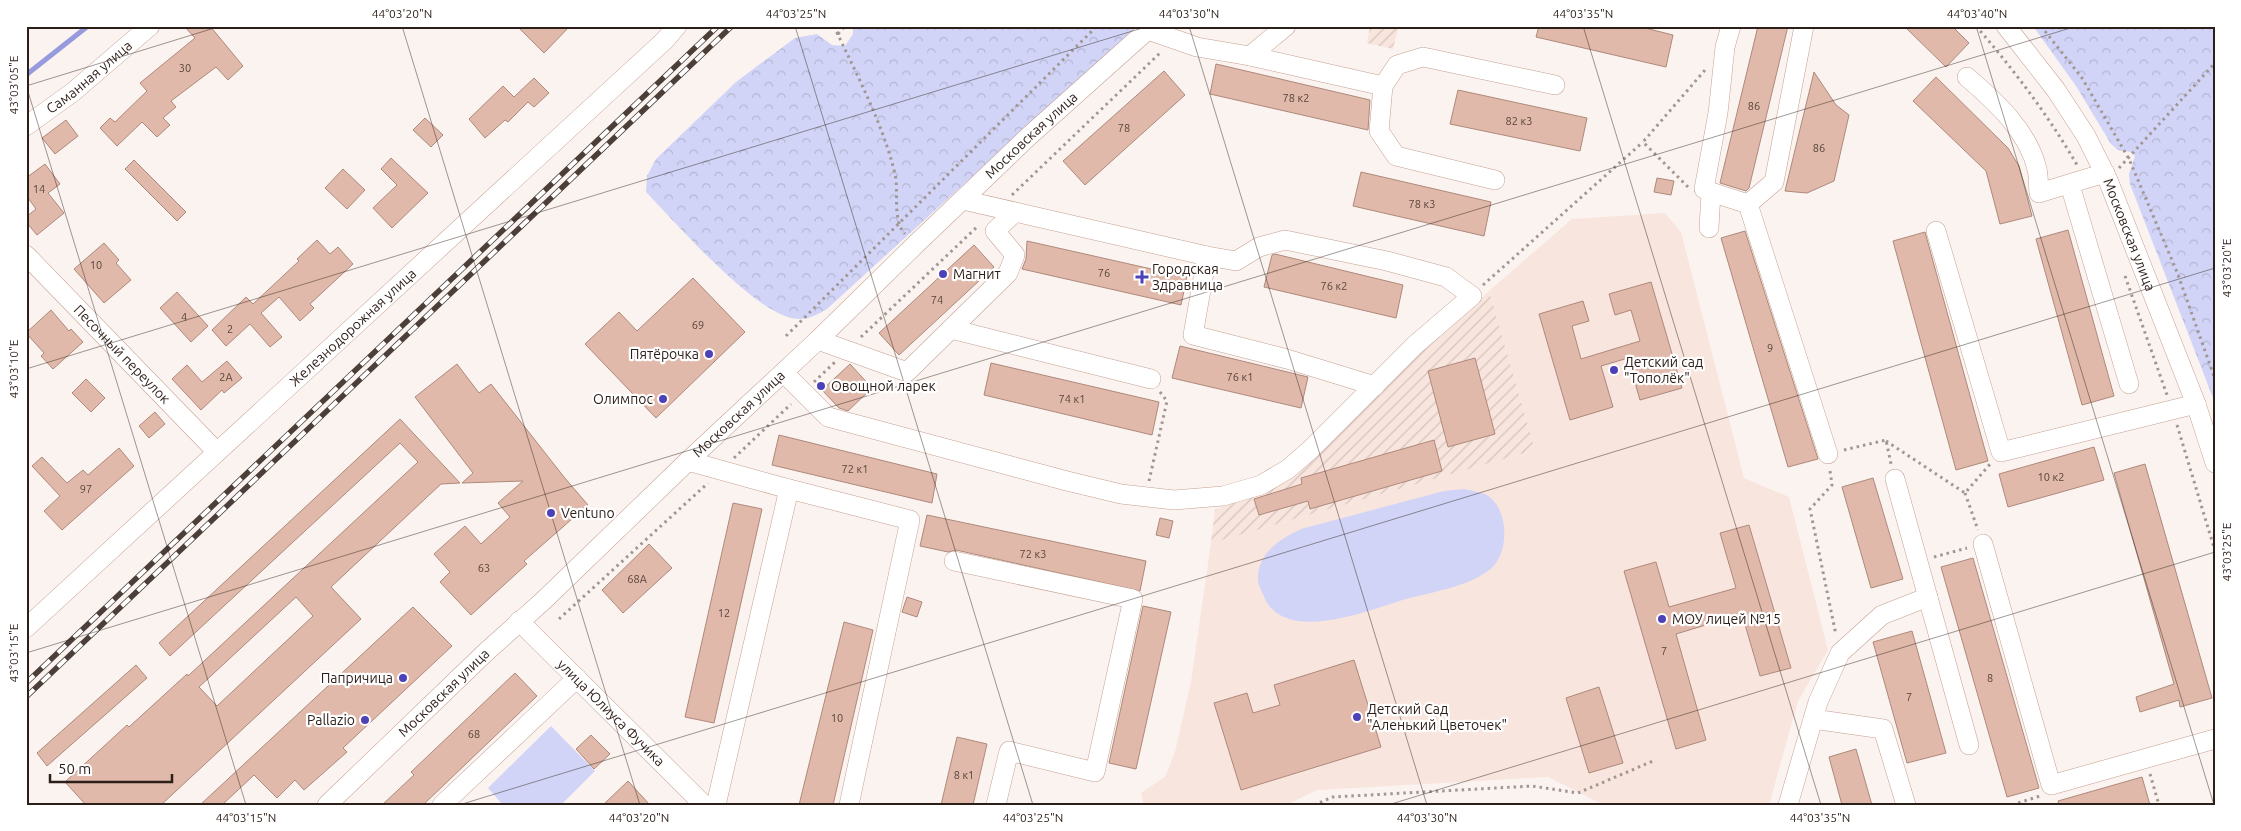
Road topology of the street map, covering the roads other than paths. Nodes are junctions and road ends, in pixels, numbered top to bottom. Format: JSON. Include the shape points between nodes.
{"nodes":[{"id":1,"x":150,"y":26,"type":"edge"},
{"id":2,"x":677,"y":26,"type":"edge"},
{"id":3,"x":1286,"y":26,"type":"edge"},
{"id":4,"x":1731,"y":26,"type":"edge"},
{"id":5,"x":1804,"y":26,"type":"edge"},
{"id":6,"x":2006,"y":26,"type":"edge"},
{"id":7,"x":1150,"y":28,"type":"edge"},
{"id":8,"x":1250,"y":56,"type":"junction"},
{"id":9,"x":1967,"y":77,"type":"dead end"},
{"id":10,"x":1555,"y":85,"type":"dead end"},
{"id":11,"x":1382,"y":86,"type":"junction"},
{"id":12,"x":26,"y":126,"type":"edge"},
{"id":13,"x":2106,"y":176,"type":"junction"},
{"id":14,"x":1495,"y":180,"type":"dead end"},
{"id":15,"x":2070,"y":185,"type":"junction"},
{"id":16,"x":1708,"y":191,"type":"junction"},
{"id":17,"x":963,"y":200,"type":"junction"},
{"id":18,"x":1748,"y":204,"type":"junction"},
{"id":19,"x":1006,"y":210,"type":"junction"},
{"id":20,"x":1709,"y":228,"type":"dead end"},
{"id":21,"x":1936,"y":231,"type":"dead end"},
{"id":22,"x":26,"y":255,"type":"edge"},
{"id":23,"x":1207,"y":256,"type":"junction"},
{"id":24,"x":951,"y":329,"type":"junction"},
{"id":25,"x":818,"y":340,"type":"junction"},
{"id":26,"x":784,"y":373,"type":"junction"},
{"id":27,"x":1151,"y":379,"type":"road end"},
{"id":28,"x":2129,"y":384,"type":"dead end"},
{"id":29,"x":1375,"y":386,"type":"junction"},
{"id":30,"x":2196,"y":404,"type":"junction"},
{"id":31,"x":217,"y":452,"type":"junction"},
{"id":32,"x":1828,"y":454,"type":"road end"},
{"id":33,"x":688,"y":461,"type":"junction"},
{"id":34,"x":2215,"y":462,"type":"edge"},
{"id":35,"x":1894,"y":479,"type":"road end"},
{"id":36,"x":789,"y":489,"type":"junction"},
{"id":37,"x":1983,"y":544,"type":"road end"},
{"id":38,"x":954,"y":561,"type":"dead end"},
{"id":39,"x":1928,"y":597,"type":"junction"},
{"id":40,"x":520,"y":621,"type":"junction"},
{"id":41,"x":26,"y":628,"type":"edge"},
{"id":42,"x":577,"y":678,"type":"junction"},
{"id":43,"x":1813,"y":719,"type":"junction"},
{"id":44,"x":2215,"y":739,"type":"edge"},
{"id":45,"x":1969,"y":744,"type":"dead end"},
{"id":46,"x":328,"y":805,"type":"edge"},
{"id":47,"x":442,"y":805,"type":"edge"},
{"id":48,"x":704,"y":805,"type":"edge"},
{"id":49,"x":716,"y":805,"type":"edge"},
{"id":50,"x":850,"y":805,"type":"edge"},
{"id":51,"x":996,"y":805,"type":"edge"},
{"id":52,"x":1788,"y":805,"type":"edge"},
{"id":53,"x":1906,"y":805,"type":"edge"}],
"edges":[{"from":1,"to":12,"type":"street","name":"Саманная улица","via":[[73,92]]},
{"from":2,"to":31,"type":"street","name":"Железнодорожная улица"},
{"from":3,"to":8,"type":"street"},
{"from":4,"to":16,"type":"street","via":[[1725,47]]},
{"from":5,"to":18,"type":"street","via":[[1774,182]]},
{"from":6,"to":13,"type":"street","name":"Московская улица","via":[[2056,90],[2086,136]]},
{"from":7,"to":8,"type":"street","via":[[1197,47]]},
{"from":7,"to":17,"type":"street","name":"Московская улица"},
{"from":8,"to":11,"type":"street"},
{"from":9,"to":15,"type":"street","via":[[1988,95],[2023,135],[2037,169],[2039,193]]},
{"from":10,"to":11,"type":"street","via":[[1423,57],[1397,65]]},
{"from":11,"to":14,"type":"street","via":[[1380,131],[1396,156]]},
{"from":13,"to":15,"type":"street"},
{"from":13,"to":30,"type":"street","name":"Московская улица"},
{"from":15,"to":28,"type":"street"},
{"from":16,"to":18,"type":"street"},
{"from":16,"to":20,"type":"street"},
{"from":17,"to":19,"type":"street"},
{"from":17,"to":25,"type":"street","name":"Московская улица"},
{"from":18,"to":32,"type":"street"},
{"from":19,"to":23,"type":"street"},
{"from":19,"to":24,"type":"street","via":[[995,232],[1015,255],[1008,273]]},
{"from":21,"to":30,"type":"street","via":[[2001,452]]},
{"from":22,"to":31,"type":"street","name":"Песочный переулок"},
{"from":23,"to":29,"type":"street","via":[[1193,335]]},
{"from":23,"to":29,"type":"street","via":[[1236,261],[1259,247],[1285,240],[1387,260],[1446,277],[1472,296],[1415,345]]},
{"from":24,"to":25,"type":"street","via":[[907,372]]},
{"from":24,"to":27,"type":"street"},
{"from":25,"to":26,"type":"street","name":"Московская улица"},
{"from":26,"to":29,"type":"street","via":[[828,417],[1121,494],[1174,500],[1223,496],[1261,485],[1288,469],[1310,450]]},
{"from":26,"to":33,"type":"street","name":"Московская улица"},
{"from":30,"to":34,"type":"street","name":"Московская улица"},
{"from":31,"to":41,"type":"street","name":"Железнодорожная улица"},
{"from":33,"to":36,"type":"street"},
{"from":33,"to":40,"type":"street","name":"Московская улица"},
{"from":35,"to":39,"type":"street"},
{"from":36,"to":49,"type":"street"},
{"from":36,"to":50,"type":"street","via":[[910,520]]},
{"from":37,"to":44,"type":"street","via":[[2051,785]]},
{"from":38,"to":51,"type":"street","via":[[1134,598],[1095,772],[1009,751]]},
{"from":39,"to":43,"type":"street","via":[[1882,615],[1840,653]]},
{"from":39,"to":45,"type":"street"},
{"from":40,"to":42,"type":"street","name":"улица Юлиуса Фучика"},
{"from":40,"to":46,"type":"street","name":"Московская улица"},
{"from":42,"to":47,"type":"street"},
{"from":42,"to":48,"type":"street","name":"улица Юлиуса Фучика"},
{"from":43,"to":52,"type":"street"},
{"from":43,"to":53,"type":"street","via":[[1883,729]]}]}
